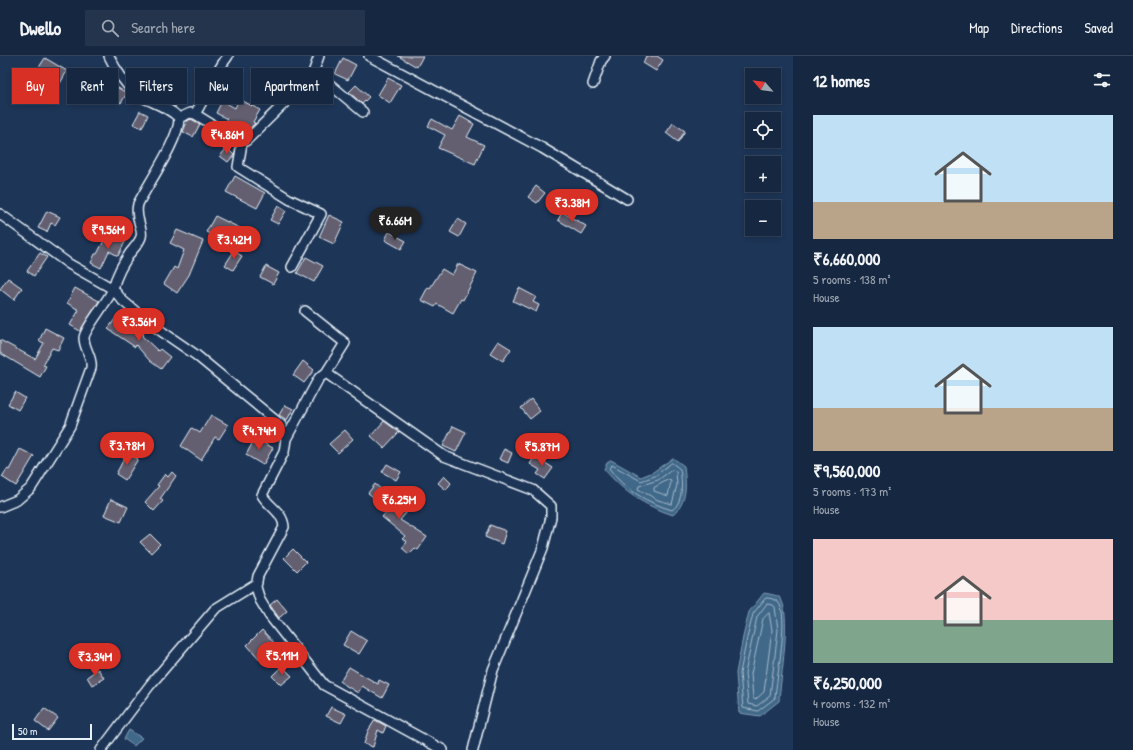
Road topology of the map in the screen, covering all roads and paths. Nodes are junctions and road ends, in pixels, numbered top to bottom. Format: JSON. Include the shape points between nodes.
{"nodes":[{"id":1,"x":109,"y":56,"type":"edge"},
{"id":2,"x":228,"y":56,"type":"edge"},
{"id":3,"x":319,"y":56,"type":"edge"},
{"id":4,"x":369,"y":56,"type":"edge"},
{"id":5,"x":605,"y":56,"type":"edge"},
{"id":6,"x":315,"y":68,"type":"edge"},
{"id":7,"x":593,"y":84,"type":"dead end"},
{"id":8,"x":333,"y":87,"type":"edge"},
{"id":9,"x":284,"y":104,"type":"edge"},
{"id":10,"x":363,"y":112,"type":"dead end"},
{"id":11,"x":195,"y":114,"type":"junction"},
{"id":12,"x":179,"y":118,"type":"junction"},
{"id":13,"x":242,"y":144,"type":"junction"},
{"id":14,"x":627,"y":200,"type":"dead end"},
{"id":15,"x":0,"y":214,"type":"edge"},
{"id":16,"x":292,"y":267,"type":"dead end"},
{"id":17,"x":112,"y":289,"type":"junction"},
{"id":18,"x":305,"y":311,"type":"dead end"},
{"id":19,"x":326,"y":373,"type":"junction"},
{"id":20,"x":286,"y":439,"type":"junction"},
{"id":21,"x":0,"y":507,"type":"edge"},
{"id":22,"x":257,"y":583,"type":"junction"},
{"id":23,"x":101,"y":750,"type":"edge"},
{"id":24,"x":443,"y":750,"type":"edge"},
{"id":25,"x":473,"y":750,"type":"edge"}],
"edges":[{"from":1,"to":12,"type":"street","via":[[138,95]]},
{"from":2,"to":11,"type":"street"},
{"from":3,"to":6,"type":"street"},
{"from":4,"to":14,"type":"street","via":[[542,148]]},
{"from":5,"to":7,"type":"street","via":[[601,60]]},
{"from":8,"to":10,"type":"street"},
{"from":9,"to":13,"type":"street"},
{"from":11,"to":12,"type":"street","via":[[190,113]]},
{"from":11,"to":13,"type":"street"},
{"from":12,"to":17,"type":"street","via":[[178,130],[138,204],[136,212],[142,230],[141,238],[123,264]]},
{"from":13,"to":16,"type":"street","via":[[238,167],[289,199],[321,214]]},
{"from":15,"to":17,"type":"street","via":[[69,264]]},
{"from":17,"to":20,"type":"street","via":[[148,322],[196,355],[273,417],[281,425]]},
{"from":17,"to":21,"type":"street","via":[[85,333],[85,345],[92,358],[92,368],[70,426],[31,488],[17,500]]},
{"from":18,"to":19,"type":"street","via":[[345,343]]},
{"from":19,"to":20,"type":"street","via":[[319,378]]},
{"from":19,"to":25,"type":"street","via":[[444,456],[534,490],[551,506],[551,517],[543,548],[493,670]]},
{"from":20,"to":22,"type":"street","via":[[284,452],[262,494],[266,502],[280,514],[284,520],[284,527],[258,576]]},
{"from":22,"to":23,"type":"street","via":[[215,609],[150,685]]},
{"from":22,"to":24,"type":"street","via":[[260,600],[269,615],[324,685]]}]}
